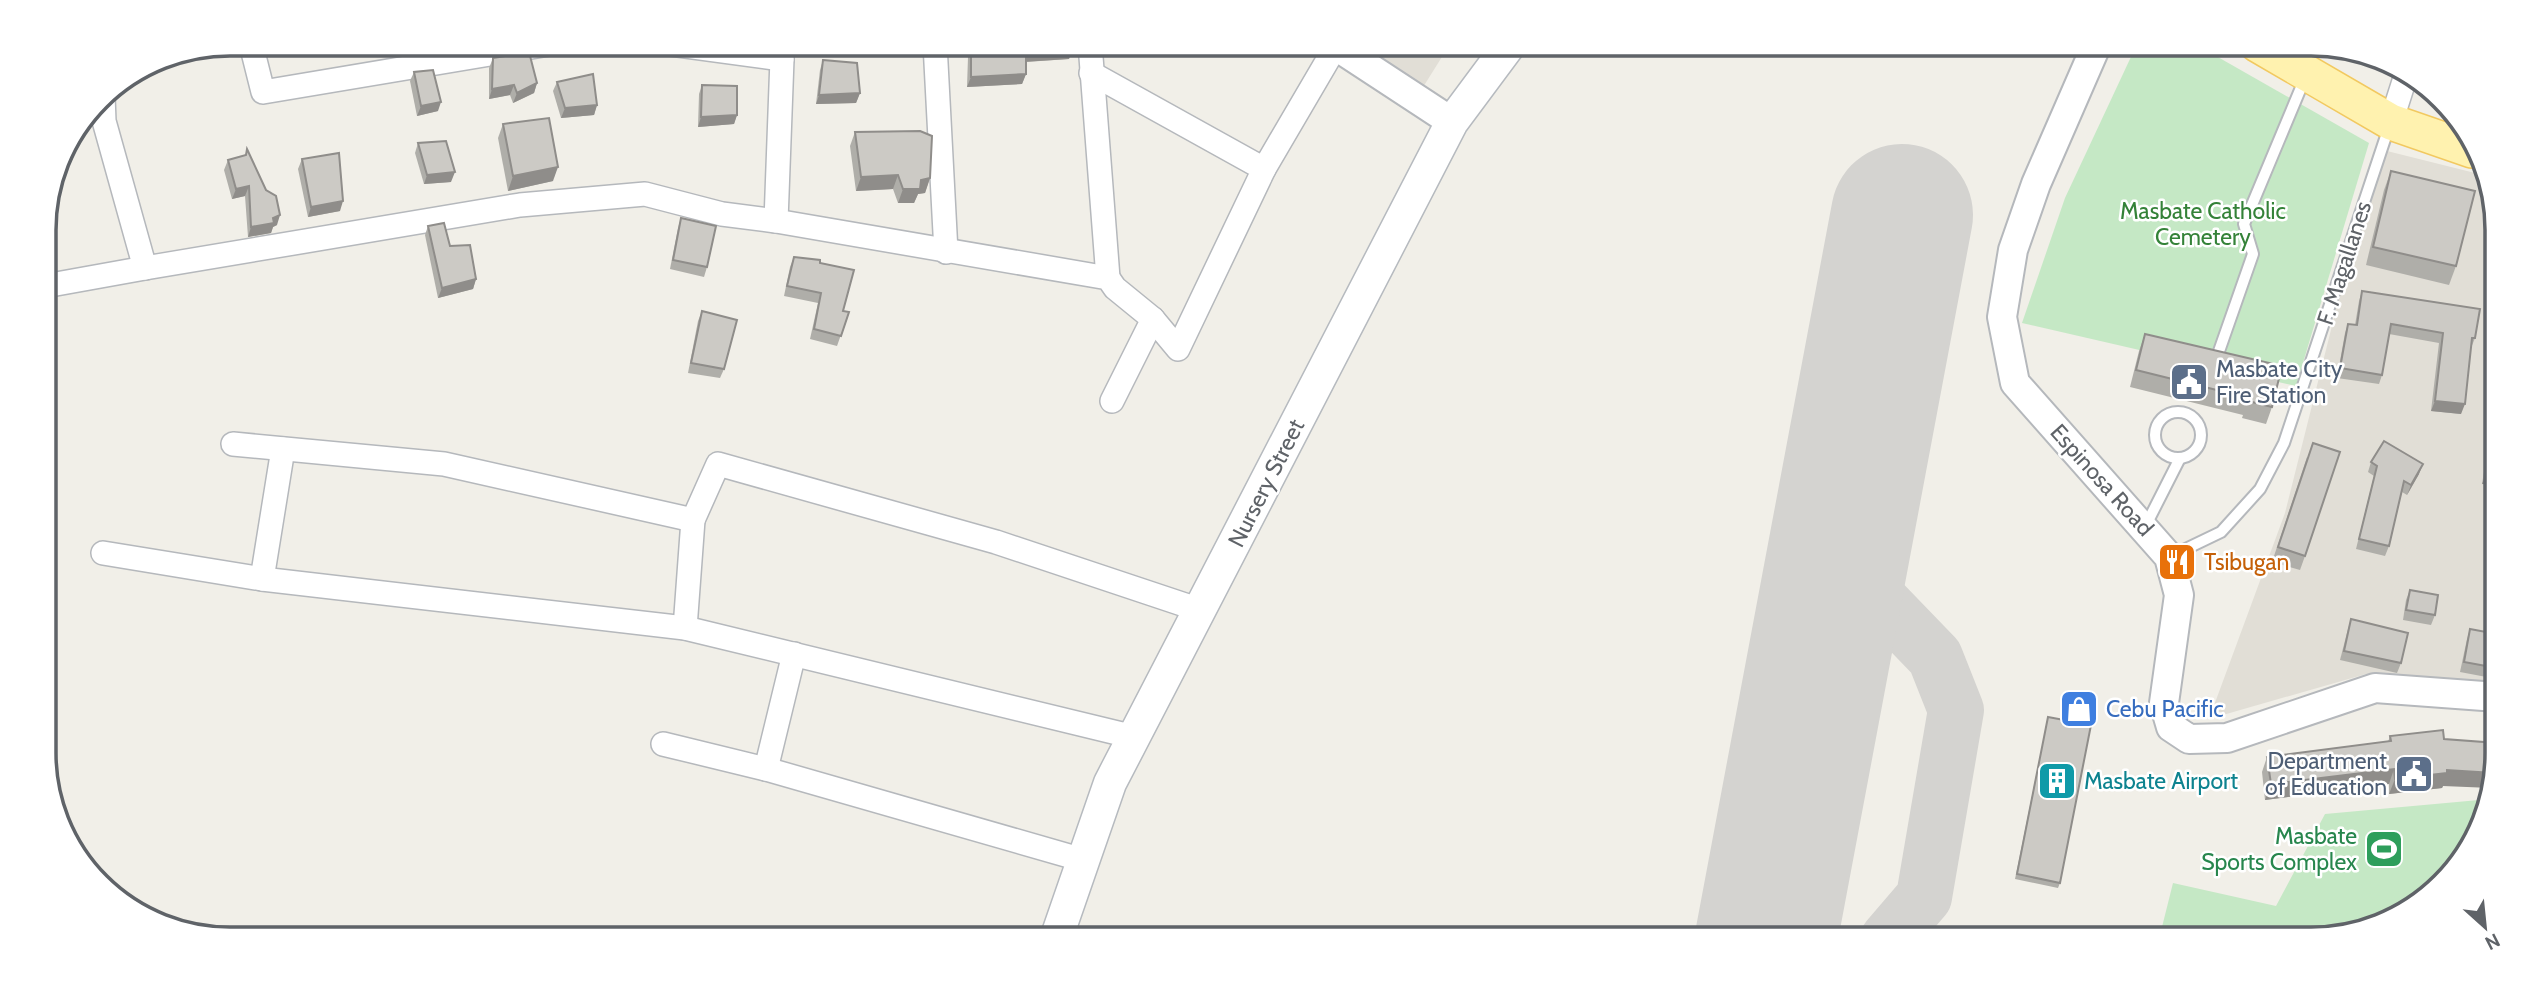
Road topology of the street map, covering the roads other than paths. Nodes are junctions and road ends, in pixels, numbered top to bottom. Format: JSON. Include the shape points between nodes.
{"nodes":[{"id":1,"x":254,"y":56,"type":"edge"},
{"id":2,"x":478,"y":56,"type":"edge"},
{"id":3,"x":782,"y":56,"type":"edge"},
{"id":4,"x":936,"y":56,"type":"edge"},
{"id":5,"x":1090,"y":56,"type":"edge"},
{"id":6,"x":1329,"y":56,"type":"edge"},
{"id":7,"x":1352,"y":56,"type":"edge"},
{"id":8,"x":1501,"y":56,"type":"edge"},
{"id":9,"x":2092,"y":56,"type":"edge"},
{"id":10,"x":2277,"y":56,"type":"edge"},
{"id":11,"x":1091,"y":73,"type":"junction"},
{"id":12,"x":2307,"y":73,"type":"junction"},
{"id":13,"x":2404,"y":83,"type":"edge"},
{"id":14,"x":104,"y":110,"type":"edge"},
{"id":15,"x":1452,"y":122,"type":"junction"},
{"id":16,"x":2391,"y":122,"type":"junction"},
{"id":17,"x":2464,"y":147,"type":"edge"},
{"id":18,"x":1264,"y":169,"type":"junction"},
{"id":19,"x":776,"y":221,"type":"junction"},
{"id":20,"x":946,"y":252,"type":"junction"},
{"id":21,"x":145,"y":268,"type":"junction"},
{"id":22,"x":1108,"y":278,"type":"junction"},
{"id":23,"x":56,"y":284,"type":"edge"},
{"id":24,"x":1153,"y":319,"type":"junction"},
{"id":25,"x":2217,"y":356,"type":"edge"},
{"id":26,"x":1112,"y":401,"type":"dead end"},
{"id":27,"x":233,"y":444,"type":"dead end"},
{"id":28,"x":283,"y":449,"type":"junction"},
{"id":29,"x":2180,"y":458,"type":"junction"},
{"id":30,"x":693,"y":520,"type":"junction"},
{"id":31,"x":2145,"y":527,"type":"junction"},
{"id":32,"x":103,"y":553,"type":"dead end"},
{"id":33,"x":2169,"y":556,"type":"junction"},
{"id":34,"x":262,"y":579,"type":"junction"},
{"id":35,"x":1200,"y":610,"type":"junction"},
{"id":36,"x":685,"y":628,"type":"junction"},
{"id":37,"x":794,"y":654,"type":"junction"},
{"id":38,"x":2485,"y":696,"type":"edge"},
{"id":39,"x":1134,"y":737,"type":"junction"},
{"id":40,"x":663,"y":744,"type":"dead end"},
{"id":41,"x":766,"y":769,"type":"junction"},
{"id":42,"x":1083,"y":860,"type":"junction"},
{"id":43,"x":1060,"y":927,"type":"edge"}],
"edges":[{"from":1,"to":2,"type":"street","via":[[263,92]]},
{"from":3,"to":19,"type":"street"},
{"from":4,"to":20,"type":"street"},
{"from":5,"to":11,"type":"street"},
{"from":6,"to":18,"type":"street"},
{"from":7,"to":15,"type":"street"},
{"from":8,"to":15,"type":"main road","name":"Nursery Street"},
{"from":9,"to":31,"type":"street","name":"Espinosa Road","via":[[2013,250],[2002,317],[2015,383]]},
{"from":10,"to":12,"type":"main road"},
{"from":11,"to":18,"type":"street"},
{"from":11,"to":22,"type":"street"},
{"from":12,"to":16,"type":"main road"},
{"from":12,"to":25,"type":"lane","via":[[2244,224],[2253,254]]},
{"from":13,"to":16,"type":"street"},
{"from":14,"to":21,"type":"street"},
{"from":15,"to":35,"type":"main road","name":"Nursery Street"},
{"from":16,"to":17,"type":"main road"},
{"from":16,"to":33,"type":"lane","name":"F. Magallanes","via":[[2284,443],[2260,489],[2221,532]]},
{"from":18,"to":24,"type":"street","via":[[1178,349]]},
{"from":19,"to":20,"type":"street"},
{"from":19,"to":21,"type":"street","via":[[722,214],[645,194],[520,205]]},
{"from":20,"to":22,"type":"street"},
{"from":21,"to":23,"type":"street"},
{"from":22,"to":24,"type":"street"},
{"from":24,"to":26,"type":"street"},
{"from":27,"to":28,"type":"street"},
{"from":28,"to":30,"type":"street","via":[[444,464]]},
{"from":28,"to":34,"type":"street"},
{"from":29,"to":29,"type":"lane","via":[[2195,451],[2201,438],[2199,424],[2180,412],[2161,420],[2155,437],[2163,453]]},
{"from":29,"to":31,"type":"lane"},
{"from":30,"to":35,"type":"street","via":[[718,464],[996,542]]},
{"from":30,"to":36,"type":"street"},
{"from":31,"to":33,"type":"street","name":"Espinosa Road"},
{"from":32,"to":34,"type":"street"},
{"from":33,"to":38,"type":"street","name":"Espinosa Road","via":[[2179,595],[2164,704],[2171,727],[2189,739],[2227,738],[2375,688]]},
{"from":34,"to":36,"type":"street"},
{"from":35,"to":39,"type":"main road","name":"Nursery Street"},
{"from":36,"to":37,"type":"street"},
{"from":37,"to":39,"type":"street"},
{"from":37,"to":41,"type":"street"},
{"from":39,"to":42,"type":"main road","name":"Nursery Street","via":[[1110,783]]},
{"from":40,"to":41,"type":"street"},
{"from":41,"to":42,"type":"street"},
{"from":42,"to":43,"type":"main road","name":"Nursery Street"}]}
